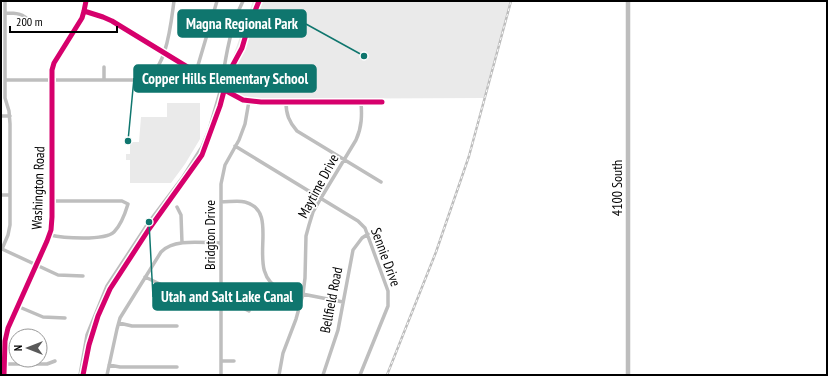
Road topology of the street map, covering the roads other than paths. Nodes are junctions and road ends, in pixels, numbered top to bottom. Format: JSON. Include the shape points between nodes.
{"nodes":[{"id":1,"x":5,"y":1,"type":"edge"},
{"id":2,"x":86,"y":1,"type":"edge"},
{"id":3,"x":174,"y":1,"type":"edge"},
{"id":4,"x":217,"y":1,"type":"edge"},
{"id":5,"x":628,"y":1,"type":"edge"},
{"id":6,"x":84,"y":11,"type":"junction"},
{"id":7,"x":5,"y":13,"type":"junction"},
{"id":8,"x":30,"y":22,"type":"dead end"},
{"id":9,"x":164,"y":53,"type":"junction"},
{"id":10,"x":104,"y":67,"type":"dead end"},
{"id":11,"x":196,"y":72,"type":"junction"},
{"id":12,"x":5,"y":80,"type":"junction"},
{"id":13,"x":52,"y":80,"type":"junction"},
{"id":14,"x":104,"y":80,"type":"junction"},
{"id":15,"x":249,"y":101,"type":"junction"},
{"id":16,"x":286,"y":102,"type":"junction"},
{"id":17,"x":362,"y":102,"type":"junction"},
{"id":18,"x":382,"y":102,"type":"dead end"},
{"id":19,"x":1,"y":116,"type":"edge"},
{"id":20,"x":10,"y":116,"type":"junction"},
{"id":21,"x":235,"y":146,"type":"junction"},
{"id":22,"x":344,"y":159,"type":"junction"},
{"id":23,"x":381,"y":182,"type":"dead end"},
{"id":24,"x":1,"y":195,"type":"edge"},
{"id":25,"x":10,"y":195,"type":"junction"},
{"id":26,"x":321,"y":198,"type":"junction"},
{"id":27,"x":52,"y":201,"type":"junction"},
{"id":28,"x":221,"y":202,"type":"junction"},
{"id":29,"x":177,"y":208,"type":"dead end"},
{"id":30,"x":368,"y":234,"type":"junction"},
{"id":31,"x":50,"y":235,"type":"junction"},
{"id":32,"x":182,"y":243,"type":"junction"},
{"id":33,"x":221,"y":243,"type":"junction"},
{"id":34,"x":2,"y":249,"type":"edge"},
{"id":35,"x":36,"y":265,"type":"junction"},
{"id":36,"x":83,"y":276,"type":"dead end"},
{"id":37,"x":145,"y":277,"type":"junction"},
{"id":38,"x":177,"y":286,"type":"dead end"},
{"id":39,"x":303,"y":294,"type":"junction"},
{"id":40,"x":343,"y":302,"type":"junction"},
{"id":41,"x":17,"y":306,"type":"junction"},
{"id":42,"x":221,"y":308,"type":"junction"},
{"id":43,"x":249,"y":312,"type":"dead end"},
{"id":44,"x":65,"y":318,"type":"dead end"},
{"id":45,"x":119,"y":323,"type":"junction"},
{"id":46,"x":177,"y":326,"type":"dead end"},
{"id":47,"x":55,"y":361,"type":"dead end"},
{"id":48,"x":221,"y":361,"type":"junction"},
{"id":49,"x":234,"y":361,"type":"dead end"},
{"id":50,"x":3,"y":364,"type":"edge"},
{"id":51,"x":109,"y":365,"type":"junction"},
{"id":52,"x":177,"y":367,"type":"dead end"},
{"id":53,"x":4,"y":375,"type":"edge"},
{"id":54,"x":107,"y":375,"type":"edge"},
{"id":55,"x":221,"y":375,"type":"edge"},
{"id":56,"x":279,"y":375,"type":"edge"},
{"id":57,"x":323,"y":375,"type":"edge"},
{"id":58,"x":360,"y":375,"type":"edge"},
{"id":59,"x":628,"y":375,"type":"edge"}],
"edges":[{"from":1,"to":7,"type":"street"},
{"from":2,"to":6,"type":"street","name":"Washington Road"},
{"from":3,"to":9,"type":"street"},
{"from":4,"to":11,"type":"street"},
{"from":5,"to":59,"type":"main road","name":"4100 South"},
{"from":6,"to":9,"type":"street","via":[[112,21]]},
{"from":6,"to":13,"type":"street","name":"Washington Road","via":[[52,67]]},
{"from":7,"to":8,"type":"street","via":[[23,15]]},
{"from":7,"to":12,"type":"street"},
{"from":9,"to":11,"type":"street"},
{"from":9,"to":14,"type":"street","via":[[147,78]]},
{"from":10,"to":14,"type":"street"},
{"from":11,"to":15,"type":"street","via":[[236,97]]},
{"from":12,"to":13,"type":"street"},
{"from":12,"to":20,"type":"street","via":[[6,102]]},
{"from":13,"to":14,"type":"street"},
{"from":13,"to":27,"type":"street","name":"Washington Road"},
{"from":15,"to":16,"type":"street"},
{"from":15,"to":21,"type":"street","name":"Bridgton Drive","via":[[245,124]]},
{"from":16,"to":17,"type":"street"},
{"from":16,"to":22,"type":"street","via":[[289,121],[297,131]]},
{"from":17,"to":18,"type":"street"},
{"from":17,"to":22,"type":"street","name":"Maytime Drive","via":[[360,131]]},
{"from":19,"to":20,"type":"street"},
{"from":20,"to":25,"type":"street"},
{"from":21,"to":26,"type":"street","name":"Sennie Drive"},
{"from":21,"to":28,"type":"street","name":"Bridgton Drive","via":[[222,174]]},
{"from":22,"to":23,"type":"street"},
{"from":22,"to":26,"type":"street","name":"Maytime Drive"},
{"from":24,"to":25,"type":"street"},
{"from":25,"to":34,"type":"street","via":[[10,230]]},
{"from":26,"to":30,"type":"street","name":"Sennie Drive","via":[[358,221]]},
{"from":26,"to":39,"type":"street","name":"Maytime Drive","via":[[306,236]]},
{"from":27,"to":31,"type":"street","name":"Washington Road"},
{"from":27,"to":31,"type":"street","via":[[122,201],[128,204],[122,220],[111,235]]},
{"from":28,"to":33,"type":"street","name":"Bridgton Drive"},
{"from":28,"to":39,"type":"street","via":[[247,202],[256,208],[263,221],[263,264],[266,278],[275,287]]},
{"from":29,"to":32,"type":"street","via":[[181,215]]},
{"from":30,"to":40,"type":"street","name":"Bellfield Road","via":[[353,250]]},
{"from":30,"to":58,"type":"street","name":"Sennie Drive","via":[[388,291],[388,303]]},
{"from":31,"to":35,"type":"street","name":"Washington Road"},
{"from":32,"to":33,"type":"street"},
{"from":32,"to":37,"type":"street","via":[[164,249]]},
{"from":33,"to":42,"type":"street","name":"Bridgton Drive"},
{"from":34,"to":35,"type":"street"},
{"from":35,"to":36,"type":"street","via":[[58,275]]},
{"from":35,"to":41,"type":"street","name":"Washington Road"},
{"from":37,"to":38,"type":"street","via":[[162,285]]},
{"from":37,"to":45,"type":"street"},
{"from":39,"to":40,"type":"street"},
{"from":39,"to":56,"type":"street","name":"Maytime Drive","via":[[283,353]]},
{"from":40,"to":57,"type":"street","name":"Bellfield Road","via":[[338,330]]},
{"from":41,"to":44,"type":"street","via":[[43,317]]},
{"from":41,"to":50,"type":"street","name":"Washington Road","via":[[6,334]]},
{"from":42,"to":43,"type":"street","via":[[241,307]]},
{"from":42,"to":48,"type":"street","name":"Bridgton Drive"},
{"from":45,"to":46,"type":"street","via":[[132,326]]},
{"from":45,"to":51,"type":"street"},
{"from":47,"to":50,"type":"street","via":[[47,364]]},
{"from":48,"to":49,"type":"street"},
{"from":48,"to":55,"type":"street","name":"Bridgton Drive"},
{"from":50,"to":53,"type":"street","name":"Washington Road"},
{"from":51,"to":52,"type":"street"},
{"from":51,"to":54,"type":"street"}]}
